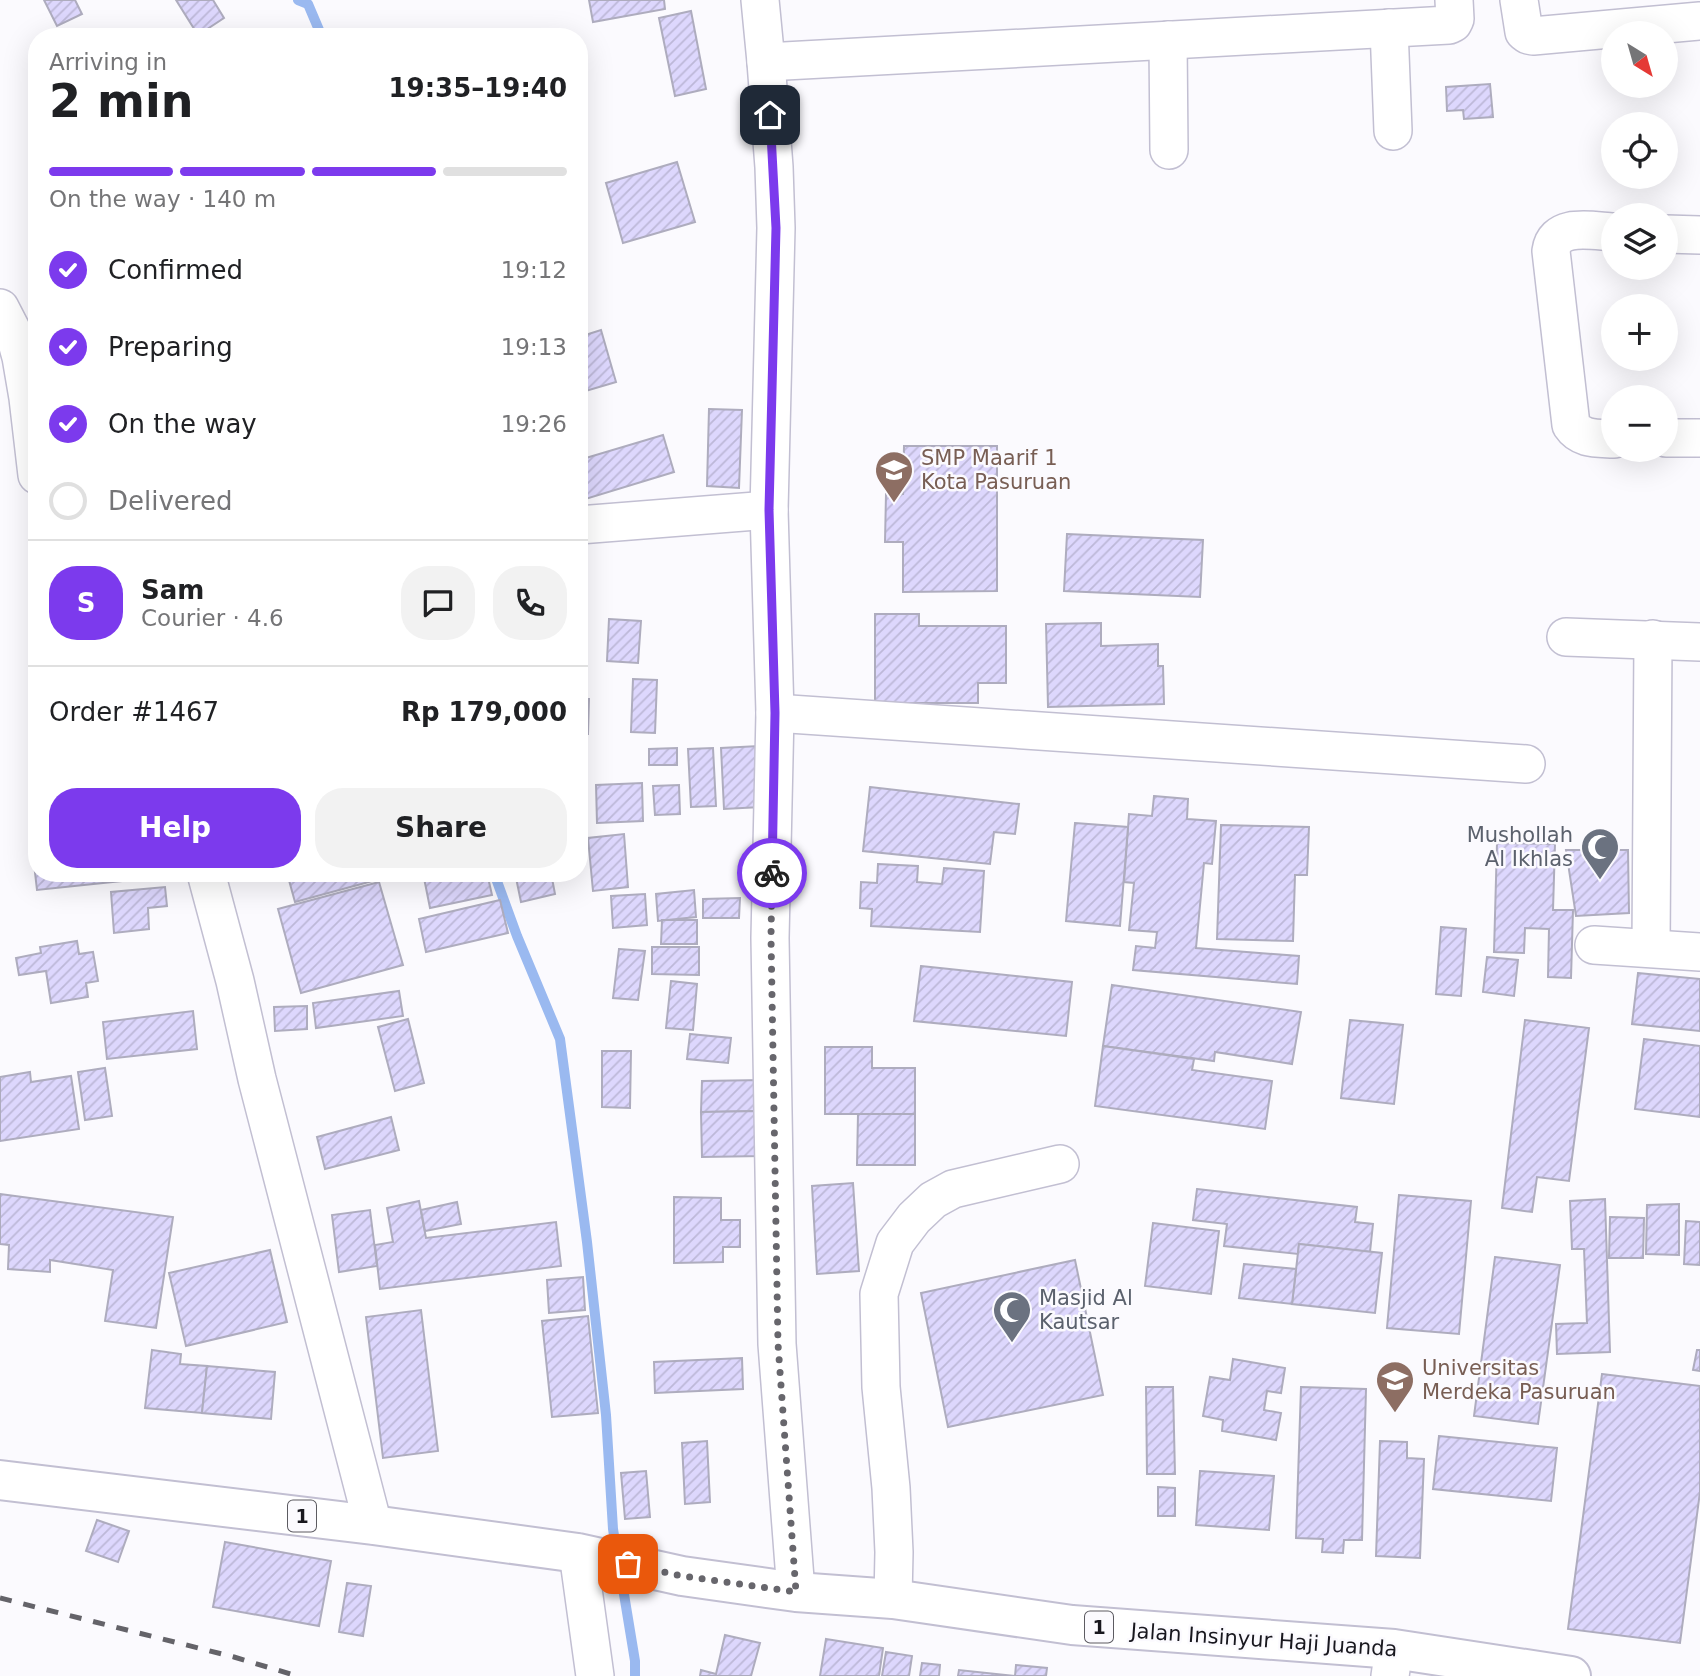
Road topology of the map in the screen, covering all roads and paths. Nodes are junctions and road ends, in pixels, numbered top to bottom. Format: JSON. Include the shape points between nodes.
{"nodes":[{"id":1,"x":760,"y":0,"type":"edge"},
{"id":2,"x":1454,"y":0,"type":"edge"},
{"id":3,"x":1519,"y":0,"type":"edge"},
{"id":4,"x":1700,"y":21,"type":"edge"},
{"id":5,"x":1390,"y":28,"type":"junction"},
{"id":6,"x":1168,"y":40,"type":"junction"},
{"id":7,"x":766,"y":62,"type":"junction"},
{"id":8,"x":1393,"y":131,"type":"dead end"},
{"id":9,"x":1169,"y":150,"type":"dead end"},
{"id":10,"x":1601,"y":231,"type":"edge"},
{"id":11,"x":1678,"y":234,"type":"edge"},
{"id":12,"x":1700,"y":235,"type":"edge"},
{"id":13,"x":0,"y":308,"type":"edge"},
{"id":14,"x":28,"y":398,"type":"edge"},
{"id":15,"x":1678,"y":438,"type":"edge"},
{"id":16,"x":1700,"y":438,"type":"edge"},
{"id":17,"x":1601,"y":439,"type":"edge"},
{"id":18,"x":769,"y":510,"type":"junction"},
{"id":19,"x":588,"y":524,"type":"edge"},
{"id":20,"x":1566,"y":637,"type":"dead end"},
{"id":21,"x":1653,"y":639,"type":"junction"},
{"id":22,"x":1700,"y":642,"type":"edge"},
{"id":23,"x":775,"y":713,"type":"junction"},
{"id":24,"x":1526,"y":764,"type":"dead end"},
{"id":25,"x":208,"y":882,"type":"edge"},
{"id":26,"x":1594,"y":944,"type":"dead end"},
{"id":27,"x":1651,"y":948,"type":"junction"},
{"id":28,"x":1700,"y":952,"type":"edge"},
{"id":29,"x":1060,"y":1164,"type":"dead end"},
{"id":30,"x":0,"y":1479,"type":"edge"},
{"id":31,"x":373,"y":1525,"type":"junction"},
{"id":32,"x":603,"y":1559,"type":"junction"},
{"id":33,"x":796,"y":1592,"type":"junction"},
{"id":34,"x":893,"y":1599,"type":"junction"},
{"id":35,"x":1392,"y":1662,"type":"edge"},
{"id":36,"x":595,"y":1676,"type":"edge"},
{"id":37,"x":1571,"y":1676,"type":"edge"}],
"edges":[{"from":1,"to":7,"type":"street"},
{"from":2,"to":5,"type":"street","via":[[1453,23]]},
{"from":3,"to":4,"type":"street","via":[[1524,32],[1533,36]]},
{"from":5,"to":6,"type":"street"},
{"from":5,"to":8,"type":"street"},
{"from":6,"to":7,"type":"street"},
{"from":6,"to":9,"type":"street"},
{"from":7,"to":18,"type":"street","via":[[776,228]]},
{"from":10,"to":17,"type":"street","via":[[1566,230],[1553,242],[1551,251],[1571,425],[1586,438]]},
{"from":11,"to":12,"type":"street"},
{"from":13,"to":14,"type":"street","via":[[16,338]]},
{"from":15,"to":16,"type":"street"},
{"from":18,"to":19,"type":"street"},
{"from":18,"to":23,"type":"street"},
{"from":20,"to":21,"type":"street"},
{"from":21,"to":22,"type":"street"},
{"from":21,"to":27,"type":"street"},
{"from":23,"to":24,"type":"street"},
{"from":23,"to":33,"type":"street","via":[[771,937],[777,1330]]},
{"from":25,"to":31,"type":"street"},
{"from":26,"to":27,"type":"street"},
{"from":27,"to":28,"type":"street"},
{"from":29,"to":34,"type":"street","via":[[953,1189],[933,1200],[895,1243],[879,1294]]},
{"from":30,"to":31,"type":"highway","name":"Jalan Insinyur Haji Juanda","number":"1"},
{"from":31,"to":32,"type":"highway","name":"Jalan Insinyur Haji Juanda","number":"1"},
{"from":32,"to":33,"type":"highway","name":"Jalan Insinyur Haji Juanda","number":"1"},
{"from":32,"to":36,"type":"street"},
{"from":33,"to":34,"type":"highway","name":"Jalan Insinyur Haji Juanda","number":"1"},
{"from":34,"to":35,"type":"highway","name":"Jalan Insinyur Haji Juanda","number":"1"},
{"from":35,"to":37,"type":"highway","name":"Jalan Insinyur Haji Juanda","number":"1"}]}
